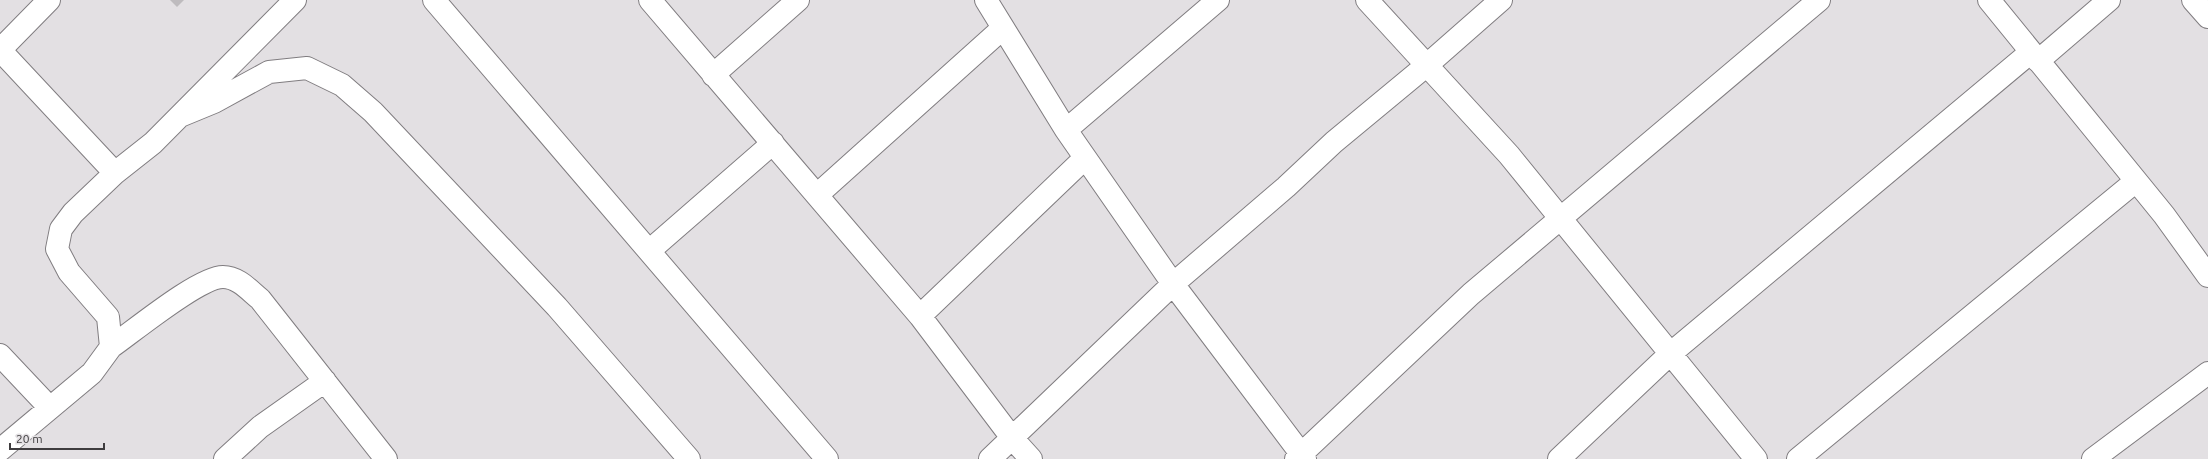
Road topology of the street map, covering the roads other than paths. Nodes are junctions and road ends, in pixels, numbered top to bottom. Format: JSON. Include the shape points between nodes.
{"nodes":[{"id":1,"x":49,"y":0,"type":"edge"},
{"id":2,"x":295,"y":0,"type":"edge"},
{"id":3,"x":434,"y":0,"type":"edge"},
{"id":4,"x":650,"y":0,"type":"edge"},
{"id":5,"x":798,"y":0,"type":"edge"},
{"id":6,"x":986,"y":0,"type":"edge"},
{"id":7,"x":1218,"y":0,"type":"edge"},
{"id":8,"x":1367,"y":0,"type":"edge"},
{"id":9,"x":1501,"y":0,"type":"edge"},
{"id":10,"x":1819,"y":0,"type":"edge"},
{"id":11,"x":1989,"y":0,"type":"edge"},
{"id":12,"x":2109,"y":0,"type":"edge"},
{"id":13,"x":2193,"y":0,"type":"edge"},
{"id":14,"x":2208,"y":18,"type":"edge"},
{"id":15,"x":1003,"y":28,"type":"junction"},
{"id":16,"x":0,"y":50,"type":"edge"},
{"id":17,"x":2034,"y":57,"type":"junction"},
{"id":18,"x":1427,"y":65,"type":"junction"},
{"id":19,"x":713,"y":75,"type":"junction"},
{"id":20,"x":180,"y":116,"type":"junction"},
{"id":21,"x":1066,"y":130,"type":"junction"},
{"id":22,"x":773,"y":143,"type":"junction"},
{"id":23,"x":1085,"y":158,"type":"junction"},
{"id":24,"x":115,"y":173,"type":"junction"},
{"id":25,"x":2136,"y":181,"type":"junction"},
{"id":26,"x":817,"y":195,"type":"junction"},
{"id":27,"x":1562,"y":218,"type":"junction"},
{"id":28,"x":649,"y":251,"type":"junction"},
{"id":29,"x":2208,"y":276,"type":"edge"},
{"id":30,"x":1173,"y":284,"type":"junction"},
{"id":31,"x":920,"y":316,"type":"junction"},
{"id":32,"x":111,"y":347,"type":"junction"},
{"id":33,"x":1670,"y":354,"type":"junction"},
{"id":34,"x":0,"y":356,"type":"edge"},
{"id":35,"x":2208,"y":373,"type":"edge"},
{"id":36,"x":325,"y":381,"type":"junction"},
{"id":37,"x":50,"y":408,"type":"junction"},
{"id":38,"x":1012,"y":438,"type":"junction"},
{"id":39,"x":0,"y":450,"type":"edge"},
{"id":40,"x":1300,"y":457,"type":"edge"},
{"id":41,"x":225,"y":459,"type":"edge"},
{"id":42,"x":386,"y":459,"type":"edge"},
{"id":43,"x":689,"y":459,"type":"edge"},
{"id":44,"x":827,"y":459,"type":"edge"},
{"id":45,"x":990,"y":459,"type":"edge"},
{"id":46,"x":1031,"y":459,"type":"edge"},
{"id":47,"x":1559,"y":459,"type":"edge"},
{"id":48,"x":1756,"y":459,"type":"edge"},
{"id":49,"x":1798,"y":459,"type":"edge"},
{"id":50,"x":2093,"y":459,"type":"edge"}],
"edges":[{"from":1,"to":16,"type":"street"},
{"from":2,"to":20,"type":"street"},
{"from":3,"to":28,"type":"street"},
{"from":4,"to":19,"type":"street"},
{"from":5,"to":19,"type":"street"},
{"from":6,"to":15,"type":"street"},
{"from":7,"to":21,"type":"street"},
{"from":8,"to":18,"type":"street"},
{"from":9,"to":18,"type":"street"},
{"from":10,"to":27,"type":"street"},
{"from":11,"to":17,"type":"street"},
{"from":12,"to":17,"type":"street"},
{"from":13,"to":14,"type":"street"},
{"from":15,"to":21,"type":"street"},
{"from":15,"to":26,"type":"street"},
{"from":16,"to":24,"type":"street"},
{"from":17,"to":25,"type":"street"},
{"from":17,"to":33,"type":"street"},
{"from":18,"to":27,"type":"street"},
{"from":18,"to":30,"type":"street","via":[[1334,142]]},
{"from":19,"to":22,"type":"street"},
{"from":20,"to":24,"type":"street","via":[[153,143]]},
{"from":20,"to":43,"type":"street","via":[[214,102],[269,72],[307,68],[342,85],[373,112],[557,307]]},
{"from":21,"to":23,"type":"street"},
{"from":22,"to":26,"type":"street"},
{"from":22,"to":28,"type":"street"},
{"from":23,"to":30,"type":"street"},
{"from":23,"to":31,"type":"street"},
{"from":24,"to":32,"type":"street","via":[[73,212],[61,228],[57,249],[70,272],[108,317]]},
{"from":25,"to":29,"type":"street"},
{"from":25,"to":49,"type":"street"},
{"from":26,"to":31,"type":"street"},
{"from":27,"to":33,"type":"street"},
{"from":27,"to":40,"type":"street","via":[[1471,294]]},
{"from":28,"to":44,"type":"street"},
{"from":30,"to":38,"type":"street"},
{"from":30,"to":40,"type":"street"},
{"from":31,"to":38,"type":"street"},
{"from":32,"to":36,"type":"street","via":[[202,282],[223,277],[238,281],[260,299]]},
{"from":32,"to":37,"type":"street","via":[[92,373]]},
{"from":33,"to":47,"type":"street"},
{"from":33,"to":48,"type":"street"},
{"from":34,"to":37,"type":"street"},
{"from":35,"to":50,"type":"street"},
{"from":36,"to":41,"type":"street","via":[[260,427]]},
{"from":36,"to":42,"type":"street"},
{"from":37,"to":39,"type":"street"},
{"from":38,"to":45,"type":"street"},
{"from":38,"to":46,"type":"street"}]}
